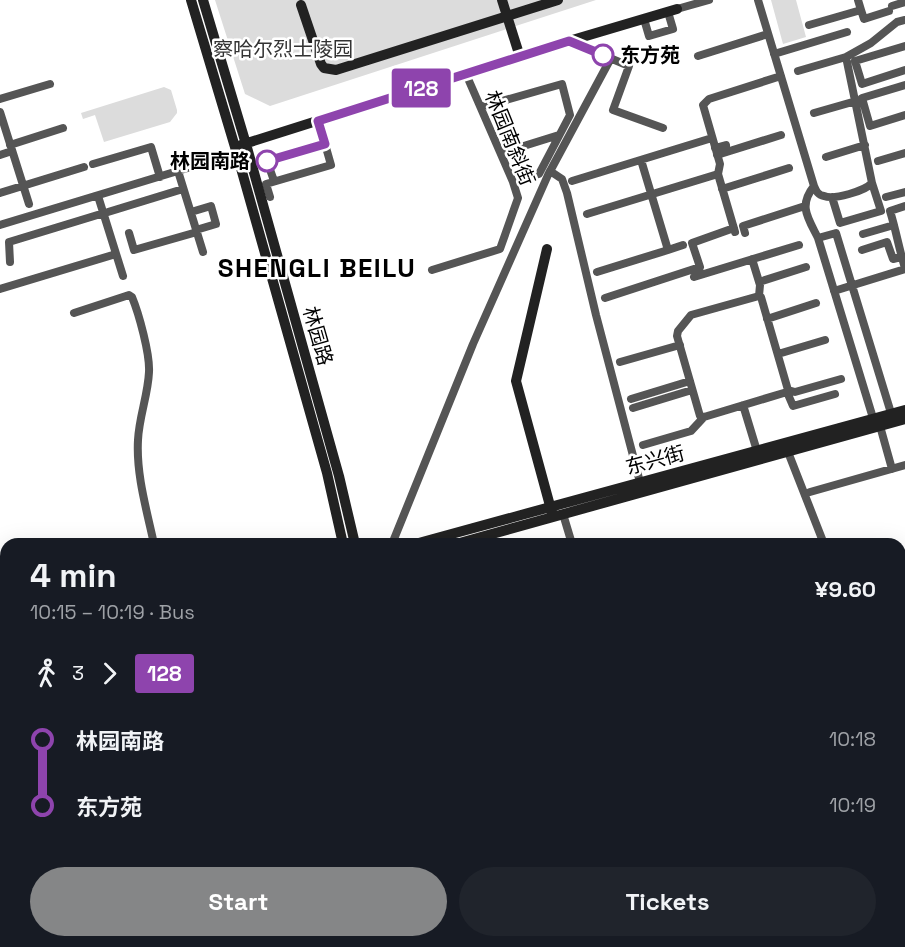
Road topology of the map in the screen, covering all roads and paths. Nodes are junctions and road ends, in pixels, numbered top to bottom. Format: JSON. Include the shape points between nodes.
{"nodes":[{"id":1,"x":191,"y":0,"type":"edge"},
{"id":2,"x":203,"y":0,"type":"edge"},
{"id":3,"x":502,"y":0,"type":"edge"},
{"id":4,"x":558,"y":0,"type":"edge"},
{"id":5,"x":709,"y":0,"type":"edge"},
{"id":6,"x":758,"y":0,"type":"edge"},
{"id":7,"x":858,"y":0,"type":"edge"},
{"id":8,"x":905,"y":2,"type":"edge"},
{"id":9,"x":300,"y":5,"type":"dead end"},
{"id":10,"x":861,"y":10,"type":"junction"},
{"id":11,"x":672,"y":11,"type":"junction"},
{"id":12,"x":507,"y":16,"type":"junction"},
{"id":13,"x":644,"y":19,"type":"junction"},
{"id":14,"x":905,"y":20,"type":"edge"},
{"id":15,"x":809,"y":26,"type":"dead end"},
{"id":16,"x":847,"y":32,"type":"dead end"},
{"id":17,"x":768,"y":34,"type":"junction"},
{"id":18,"x":569,"y":41,"type":"junction"},
{"id":19,"x":905,"y":46,"type":"edge"},
{"id":20,"x":774,"y":54,"type":"junction"},
{"id":21,"x":698,"y":56,"type":"dead end"},
{"id":22,"x":520,"y":57,"type":"junction"},
{"id":23,"x":846,"y":57,"type":"junction"},
{"id":24,"x":611,"y":58,"type":"junction"},
{"id":25,"x":798,"y":71,"type":"dead end"},
{"id":26,"x":905,"y":71,"type":"edge"},
{"id":27,"x":466,"y":74,"type":"junction"},
{"id":28,"x":781,"y":76,"type":"junction"},
{"id":29,"x":50,"y":84,"type":"dead end"},
{"id":30,"x":905,"y":85,"type":"edge"},
{"id":31,"x":0,"y":99,"type":"edge"},
{"id":32,"x":856,"y":100,"type":"junction"},
{"id":33,"x":481,"y":107,"type":"junction"},
{"id":34,"x":0,"y":112,"type":"edge"},
{"id":35,"x":814,"y":113,"type":"dead end"},
{"id":36,"x":905,"y":115,"type":"edge"},
{"id":37,"x":318,"y":121,"type":"junction"},
{"id":38,"x":63,"y":128,"type":"dead end"},
{"id":39,"x":663,"y":128,"type":"dead end"},
{"id":40,"x":559,"y":135,"type":"junction"},
{"id":41,"x":781,"y":135,"type":"dead end"},
{"id":42,"x":712,"y":138,"type":"junction"},
{"id":43,"x":325,"y":144,"type":"junction"},
{"id":44,"x":726,"y":145,"type":"dead end"},
{"id":45,"x":865,"y":145,"type":"junction"},
{"id":46,"x":11,"y":148,"type":"junction"},
{"id":47,"x":239,"y":148,"type":"junction"},
{"id":48,"x":716,"y":152,"type":"junction"},
{"id":49,"x":501,"y":153,"type":"junction"},
{"id":50,"x":905,"y":153,"type":"edge"},
{"id":51,"x":0,"y":155,"type":"edge"},
{"id":52,"x":826,"y":157,"type":"dead end"},
{"id":53,"x":641,"y":160,"type":"junction"},
{"id":54,"x":878,"y":161,"type":"dead end"},
{"id":55,"x":93,"y":164,"type":"dead end"},
{"id":56,"x":84,"y":166,"type":"dead end"},
{"id":57,"x":789,"y":168,"type":"dead end"},
{"id":58,"x":178,"y":171,"type":"junction"},
{"id":59,"x":550,"y":171,"type":"junction"},
{"id":60,"x":718,"y":174,"type":"junction"},
{"id":61,"x":160,"y":177,"type":"junction"},
{"id":62,"x":273,"y":178,"type":"dead end"},
{"id":63,"x":521,"y":179,"type":"dead end"},
{"id":64,"x":572,"y":181,"type":"dead end"},
{"id":65,"x":872,"y":183,"type":"junction"},
{"id":66,"x":23,"y":185,"type":"junction"},
{"id":67,"x":814,"y":186,"type":"junction"},
{"id":68,"x":183,"y":189,"type":"junction"},
{"id":69,"x":722,"y":189,"type":"junction"},
{"id":70,"x":905,"y":192,"type":"edge"},
{"id":71,"x":0,"y":193,"type":"edge"},
{"id":72,"x":652,"y":194,"type":"junction"},
{"id":73,"x":99,"y":195,"type":"junction"},
{"id":74,"x":270,"y":196,"type":"dead end"},
{"id":75,"x":832,"y":197,"type":"junction"},
{"id":76,"x":886,"y":197,"type":"dead end"},
{"id":77,"x":29,"y":204,"type":"dead end"},
{"id":78,"x":804,"y":206,"type":"junction"},
{"id":79,"x":905,"y":206,"type":"edge"},
{"id":80,"x":106,"y":212,"type":"junction"},
{"id":81,"x":190,"y":212,"type":"junction"},
{"id":82,"x":587,"y":214,"type":"dead end"},
{"id":83,"x":0,"y":225,"type":"edge"},
{"id":84,"x":894,"y":225,"type":"junction"},
{"id":85,"x":196,"y":231,"type":"junction"},
{"id":86,"x":129,"y":233,"type":"dead end"},
{"id":87,"x":745,"y":233,"type":"dead end"},
{"id":88,"x":863,"y":234,"type":"dead end"},
{"id":89,"x":818,"y":238,"type":"junction"},
{"id":90,"x":683,"y":244,"type":"dead end"},
{"id":91,"x":799,"y":245,"type":"dead end"},
{"id":92,"x":547,"y":249,"type":"dead end"},
{"id":93,"x":668,"y":250,"type":"junction"},
{"id":94,"x":862,"y":250,"type":"dead end"},
{"id":95,"x":203,"y":252,"type":"dead end"},
{"id":96,"x":116,"y":254,"type":"junction"},
{"id":97,"x":901,"y":257,"type":"junction"},
{"id":98,"x":752,"y":260,"type":"junction"},
{"id":99,"x":10,"y":262,"type":"dead end"},
{"id":100,"x":806,"y":267,"type":"dead end"},
{"id":101,"x":905,"y":268,"type":"edge"},
{"id":102,"x":432,"y":270,"type":"dead end"},
{"id":103,"x":597,"y":272,"type":"dead end"},
{"id":104,"x":123,"y":276,"type":"dead end"},
{"id":105,"x":694,"y":277,"type":"dead end"},
{"id":106,"x":759,"y":282,"type":"junction"},
{"id":107,"x":852,"y":285,"type":"junction"},
{"id":108,"x":0,"y":290,"type":"edge"},
{"id":109,"x":834,"y":291,"type":"junction"},
{"id":110,"x":759,"y":296,"type":"junction"},
{"id":111,"x":605,"y":298,"type":"dead end"},
{"id":112,"x":816,"y":303,"type":"dead end"},
{"id":113,"x":74,"y":313,"type":"dead end"},
{"id":114,"x":767,"y":319,"type":"junction"},
{"id":115,"x":825,"y":340,"type":"dead end"},
{"id":116,"x":680,"y":345,"type":"junction"},
{"id":117,"x":778,"y":354,"type":"junction"},
{"id":118,"x":620,"y":362,"type":"dead end"},
{"id":119,"x":841,"y":379,"type":"dead end"},
{"id":120,"x":690,"y":381,"type":"junction"},
{"id":121,"x":692,"y":390,"type":"junction"},
{"id":122,"x":788,"y":391,"type":"junction"},
{"id":123,"x":835,"y":394,"type":"dead end"},
{"id":124,"x":631,"y":399,"type":"dead end"},
{"id":125,"x":743,"y":405,"type":"junction"},
{"id":126,"x":633,"y":408,"type":"dead end"},
{"id":127,"x":905,"y":410,"type":"edge"},
{"id":128,"x":704,"y":417,"type":"junction"},
{"id":129,"x":897,"y":418,"type":"edge"},
{"id":130,"x":876,"y":424,"type":"junction"},
{"id":131,"x":644,"y":445,"type":"dead end"},
{"id":132,"x":788,"y":452,"type":"junction"},
{"id":133,"x":758,"y":455,"type":"junction"},
{"id":134,"x":905,"y":465,"type":"edge"},
{"id":135,"x":892,"y":469,"type":"junction"},
{"id":136,"x":641,"y":487,"type":"junction"},
{"id":137,"x":810,"y":492,"type":"dead end"},
{"id":138,"x":555,"y":513,"type":"junction"},
{"id":139,"x":153,"y":538,"type":"edge"},
{"id":140,"x":342,"y":538,"type":"edge"},
{"id":141,"x":354,"y":538,"type":"edge"},
{"id":142,"x":394,"y":538,"type":"edge"},
{"id":143,"x":442,"y":538,"type":"edge"},
{"id":144,"x":492,"y":538,"type":"edge"},
{"id":145,"x":569,"y":538,"type":"edge"},
{"id":146,"x":822,"y":538,"type":"edge"}],
"edges":[{"from":1,"to":47,"type":"main road","name":"林园路"},
{"from":2,"to":47,"type":"main road","name":"林园路"},
{"from":3,"to":12,"type":"main road"},
{"from":4,"to":12,"type":"main road"},
{"from":5,"to":11,"type":"street"},
{"from":6,"to":17,"type":"street"},
{"from":7,"to":10,"type":"street"},
{"from":8,"to":10,"type":"street","via":[[864,19]]},
{"from":9,"to":12,"type":"main road","via":[[321,64],[336,70]]},
{"from":10,"to":15,"type":"street"},
{"from":11,"to":13,"type":"main road"},
{"from":11,"to":13,"type":"street","via":[[673,29],[650,36]]},
{"from":12,"to":22,"type":"main road"},
{"from":13,"to":18,"type":"main road"},
{"from":14,"to":23,"type":"street"},
{"from":16,"to":20,"type":"street"},
{"from":17,"to":20,"type":"street"},
{"from":17,"to":21,"type":"street"},
{"from":18,"to":22,"type":"main road"},
{"from":18,"to":24,"type":"street"},
{"from":19,"to":26,"type":"street","via":[[855,61],[862,84]]},
{"from":20,"to":28,"type":"street"},
{"from":22,"to":27,"type":"main road"},
{"from":23,"to":25,"type":"street"},
{"from":23,"to":32,"type":"street"},
{"from":24,"to":39,"type":"street","via":[[629,66],[613,110]]},
{"from":24,"to":59,"type":"street"},
{"from":27,"to":33,"type":"street","name":"林园南斜街"},
{"from":27,"to":37,"type":"main road"},
{"from":28,"to":42,"type":"street","via":[[705,102],[703,109]]},
{"from":28,"to":67,"type":"street"},
{"from":29,"to":31,"type":"street"},
{"from":30,"to":36,"type":"street","via":[[862,98],[870,126]]},
{"from":32,"to":35,"type":"street"},
{"from":32,"to":45,"type":"street"},
{"from":33,"to":40,"type":"street","via":[[562,84],[570,115]]},
{"from":33,"to":49,"type":"street","name":"林园南斜街"},
{"from":34,"to":46,"type":"street"},
{"from":37,"to":43,"type":"street"},
{"from":37,"to":47,"type":"main road"},
{"from":38,"to":46,"type":"street"},
{"from":40,"to":49,"type":"street"},
{"from":40,"to":63,"type":"street","via":[[539,174]]},
{"from":41,"to":48,"type":"street"},
{"from":42,"to":48,"type":"street"},
{"from":42,"to":53,"type":"street"},
{"from":43,"to":62,"type":"street","via":[[267,161]]},
{"from":43,"to":74,"type":"street","via":[[331,165],[266,184]]},
{"from":44,"to":48,"type":"street"},
{"from":45,"to":52,"type":"street"},
{"from":45,"to":65,"type":"street"},
{"from":46,"to":51,"type":"street"},
{"from":46,"to":66,"type":"street"},
{"from":47,"to":58,"type":"street"},
{"from":47,"to":140,"type":"main road","name":"林园路"},
{"from":47,"to":141,"type":"main road","name":"林园路","via":[[339,476]]},
{"from":48,"to":60,"type":"street"},
{"from":49,"to":102,"type":"street","name":"林园南斜街","via":[[518,198],[500,249]]},
{"from":50,"to":54,"type":"street"},
{"from":53,"to":64,"type":"street"},
{"from":53,"to":72,"type":"street"},
{"from":55,"to":61,"type":"street","via":[[151,147]]},
{"from":56,"to":66,"type":"street"},
{"from":57,"to":69,"type":"street"},
{"from":58,"to":61,"type":"street"},
{"from":58,"to":68,"type":"street"},
{"from":59,"to":136,"type":"street","via":[[562,179],[567,193]]},
{"from":59,"to":142,"type":"street","via":[[473,344]]},
{"from":60,"to":69,"type":"street"},
{"from":60,"to":72,"type":"street"},
{"from":61,"to":73,"type":"street"},
{"from":65,"to":75,"type":"street"},
{"from":65,"to":75,"type":"street","via":[[881,210],[840,223]]},
{"from":66,"to":71,"type":"street"},
{"from":66,"to":77,"type":"street"},
{"from":67,"to":75,"type":"street","via":[[817,193]]},
{"from":67,"to":78,"type":"street"},
{"from":68,"to":80,"type":"street"},
{"from":68,"to":81,"type":"street"},
{"from":69,"to":111,"type":"street","via":[[735,230],[692,243],[700,267]]},
{"from":70,"to":76,"type":"street"},
{"from":72,"to":82,"type":"street"},
{"from":72,"to":93,"type":"street"},
{"from":73,"to":80,"type":"street"},
{"from":73,"to":83,"type":"street"},
{"from":78,"to":87,"type":"street","via":[[743,226]]},
{"from":78,"to":89,"type":"street"},
{"from":79,"to":84,"type":"street","via":[[890,211]]},
{"from":80,"to":96,"type":"street"},
{"from":80,"to":99,"type":"street","via":[[9,242]]},
{"from":81,"to":85,"type":"street"},
{"from":81,"to":85,"type":"street","via":[[211,206],[216,224]]},
{"from":84,"to":88,"type":"street"},
{"from":84,"to":97,"type":"street"},
{"from":85,"to":86,"type":"street","via":[[134,250]]},
{"from":85,"to":95,"type":"street"},
{"from":89,"to":107,"type":"street","via":[[836,233]]},
{"from":89,"to":109,"type":"street"},
{"from":90,"to":93,"type":"street"},
{"from":91,"to":98,"type":"street"},
{"from":92,"to":138,"type":"main road","via":[[516,381]]},
{"from":93,"to":103,"type":"street"},
{"from":94,"to":97,"type":"street","via":[[887,242],[893,259]]},
{"from":96,"to":104,"type":"street"},
{"from":96,"to":108,"type":"street"},
{"from":97,"to":101,"type":"street"},
{"from":98,"to":105,"type":"street"},
{"from":98,"to":106,"type":"street"},
{"from":100,"to":106,"type":"street"},
{"from":101,"to":107,"type":"street"},
{"from":106,"to":110,"type":"street"},
{"from":107,"to":109,"type":"street"},
{"from":107,"to":129,"type":"street"},
{"from":109,"to":130,"type":"street"},
{"from":110,"to":114,"type":"street"},
{"from":110,"to":116,"type":"street","via":[[691,315],[678,331]]},
{"from":112,"to":114,"type":"street"},
{"from":113,"to":139,"type":"street","via":[[129,295],[136,307],[149,363],[138,456]]},
{"from":114,"to":117,"type":"street"},
{"from":115,"to":117,"type":"street"},
{"from":116,"to":118,"type":"street"},
{"from":116,"to":120,"type":"street"},
{"from":117,"to":122,"type":"street"},
{"from":119,"to":122,"type":"street"},
{"from":120,"to":121,"type":"street"},
{"from":120,"to":124,"type":"street"},
{"from":121,"to":126,"type":"street"},
{"from":121,"to":128,"type":"street","via":[[698,413]]},
{"from":122,"to":123,"type":"street","via":[[793,406]]},
{"from":122,"to":125,"type":"street"},
{"from":125,"to":128,"type":"street"},
{"from":125,"to":133,"type":"street"},
{"from":127,"to":129,"type":"main road","name":"东兴街"},
{"from":128,"to":131,"type":"street","via":[[691,430]]},
{"from":129,"to":130,"type":"main road","name":"东兴街"},
{"from":130,"to":132,"type":"main road","name":"东兴街"},
{"from":130,"to":133,"type":"main road","name":"东兴街"},
{"from":130,"to":135,"type":"street"},
{"from":132,"to":133,"type":"main road","name":"东兴街"},
{"from":132,"to":146,"type":"street"},
{"from":133,"to":136,"type":"main road","name":"东兴街"},
{"from":134,"to":135,"type":"street"},
{"from":135,"to":137,"type":"street"},
{"from":136,"to":138,"type":"main road","name":"东兴街"},
{"from":138,"to":143,"type":"main road","name":"东兴街"},
{"from":138,"to":144,"type":"main road","name":"东兴街"},
{"from":138,"to":145,"type":"street"}]}
